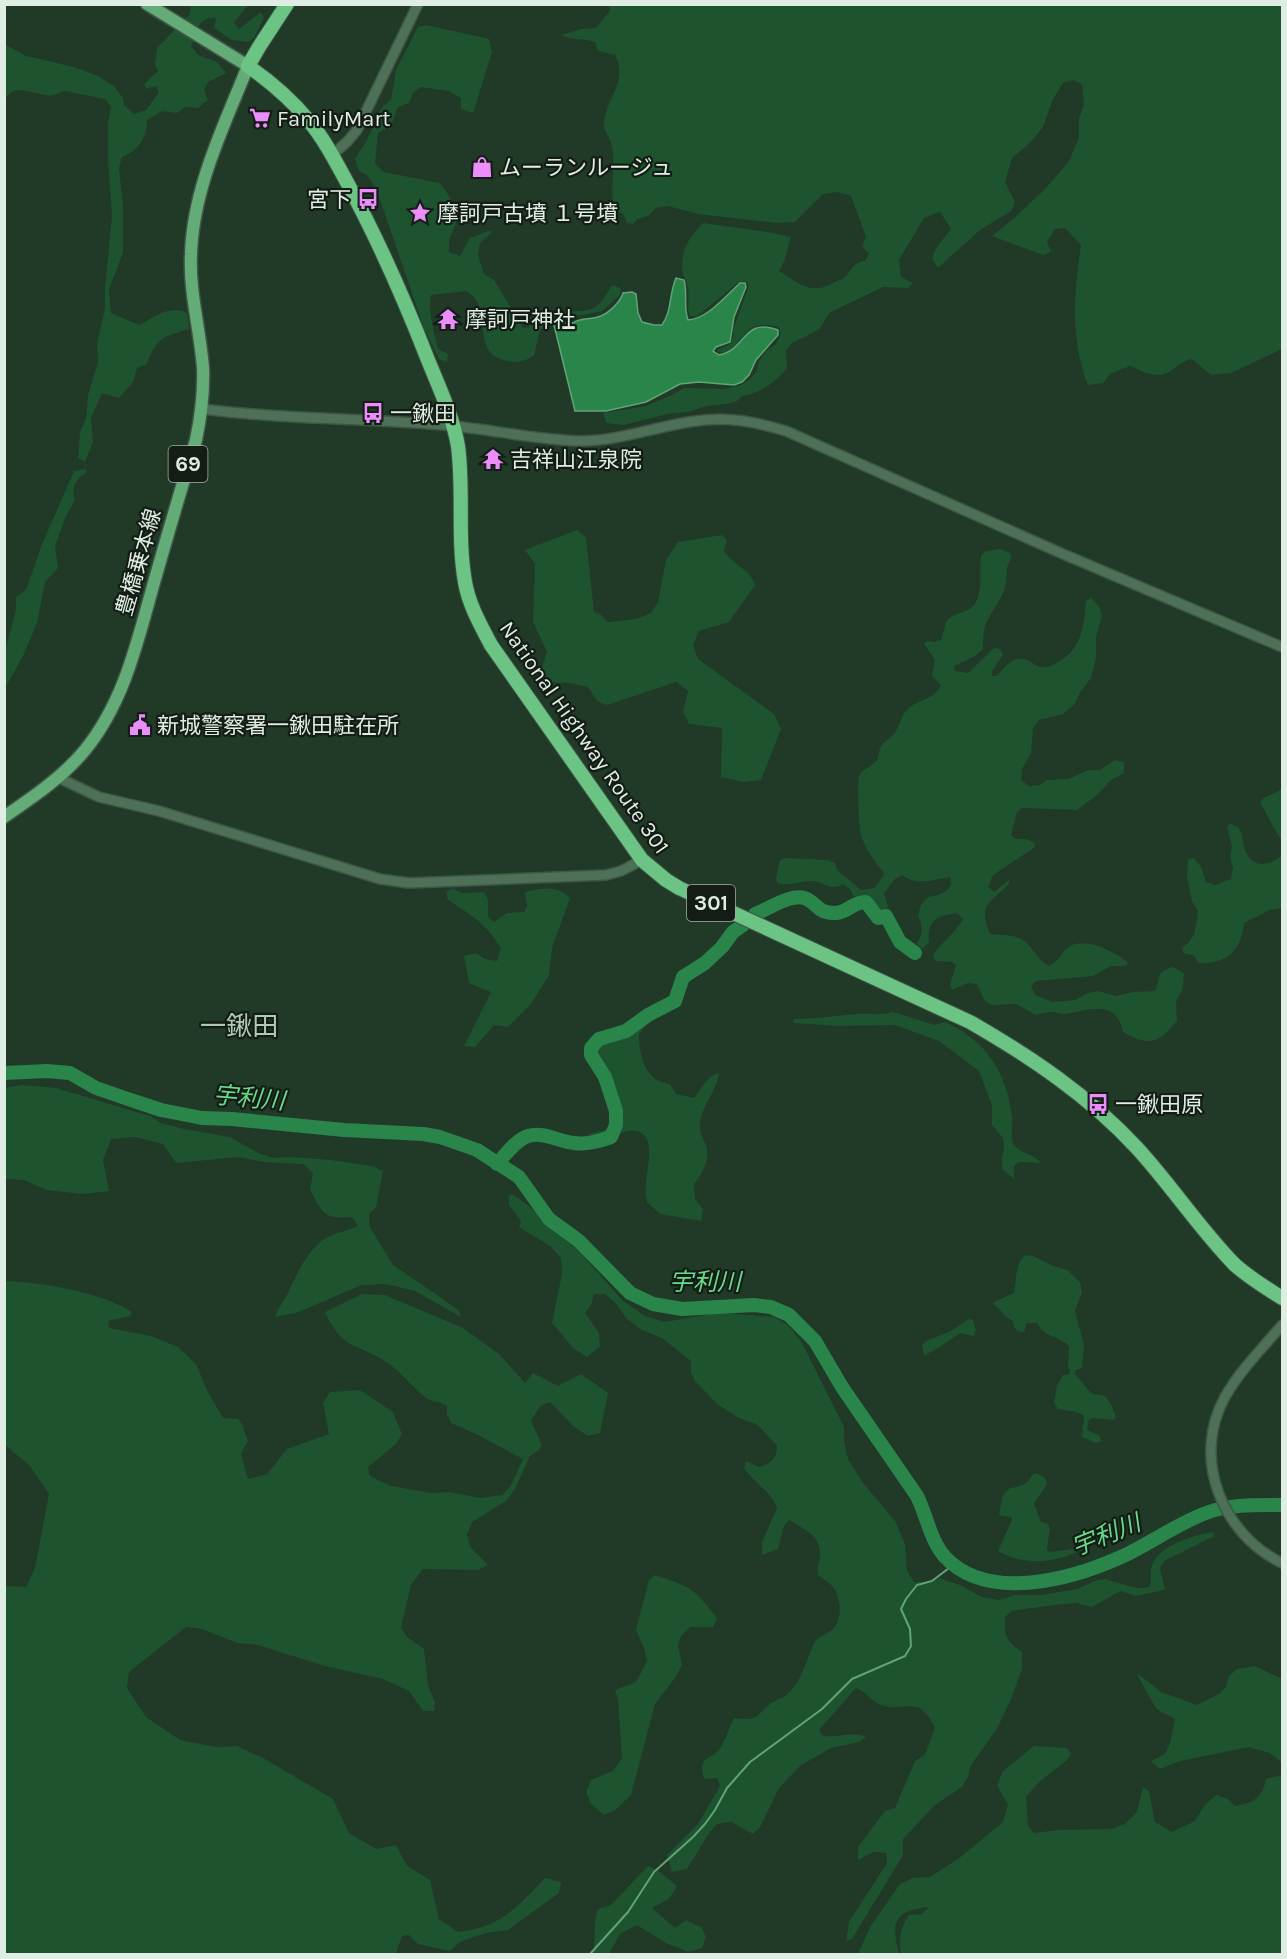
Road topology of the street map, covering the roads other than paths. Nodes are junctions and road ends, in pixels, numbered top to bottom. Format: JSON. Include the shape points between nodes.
{"nodes":[{"id":1,"x":147,"y":4,"type":"edge"},
{"id":2,"x":287,"y":4,"type":"edge"},
{"id":3,"x":418,"y":4,"type":"edge"},
{"id":4,"x":248,"y":66,"type":"junction"},
{"id":5,"x":332,"y":155,"type":"junction"},
{"id":6,"x":203,"y":409,"type":"junction"},
{"id":7,"x":453,"y":426,"type":"junction"},
{"id":8,"x":1282,"y":647,"type":"edge"},
{"id":9,"x":59,"y":778,"type":"junction"},
{"id":10,"x":4,"y":817,"type":"edge"},
{"id":11,"x":642,"y":860,"type":"junction"},
{"id":12,"x":1282,"y":1298,"type":"edge"},
{"id":13,"x":1282,"y":1325,"type":"edge"},
{"id":14,"x":1282,"y":1563,"type":"edge"}],
"edges":[{"from":1,"to":4,"type":"main road"},
{"from":2,"to":4,"type":"highway"},
{"from":3,"to":5,"type":"street","via":[[357,130]]},
{"from":4,"to":5,"type":"highway","name":"National Highway Route 301","number":"301","via":[[289,99]]},
{"from":4,"to":6,"type":"main road","name":"豊橋乗本線","number":"69","via":[[218,137],[193,227],[191,282],[203,368]]},
{"from":5,"to":7,"type":"highway","name":"National Highway Route 301","number":"301","via":[[372,230],[415,325]]},
{"from":6,"to":7,"type":"street"},
{"from":6,"to":9,"type":"main road","name":"豊橋乗本線","number":"69","via":[[126,679],[102,727]]},
{"from":7,"to":8,"type":"street","via":[[548,440],[583,441],[698,421],[738,419],[762,423]]},
{"from":7,"to":11,"type":"highway","name":"National Highway Route 301","number":"301","via":[[458,446],[465,581],[476,617],[491,645]]},
{"from":9,"to":10,"type":"main road","name":"豊橋乗本線","number":"69"},
{"from":9,"to":11,"type":"street","via":[[99,797],[170,814],[380,879],[439,883],[606,876]]},
{"from":11,"to":12,"type":"highway","name":"National Highway Route 301","number":"301","via":[[679,888],[970,1022],[1055,1074],[1137,1148],[1235,1264]]},
{"from":13,"to":14,"type":"street","via":[[1236,1379],[1225,1398],[1216,1417],[1211,1456],[1217,1492],[1237,1528]]}]}
